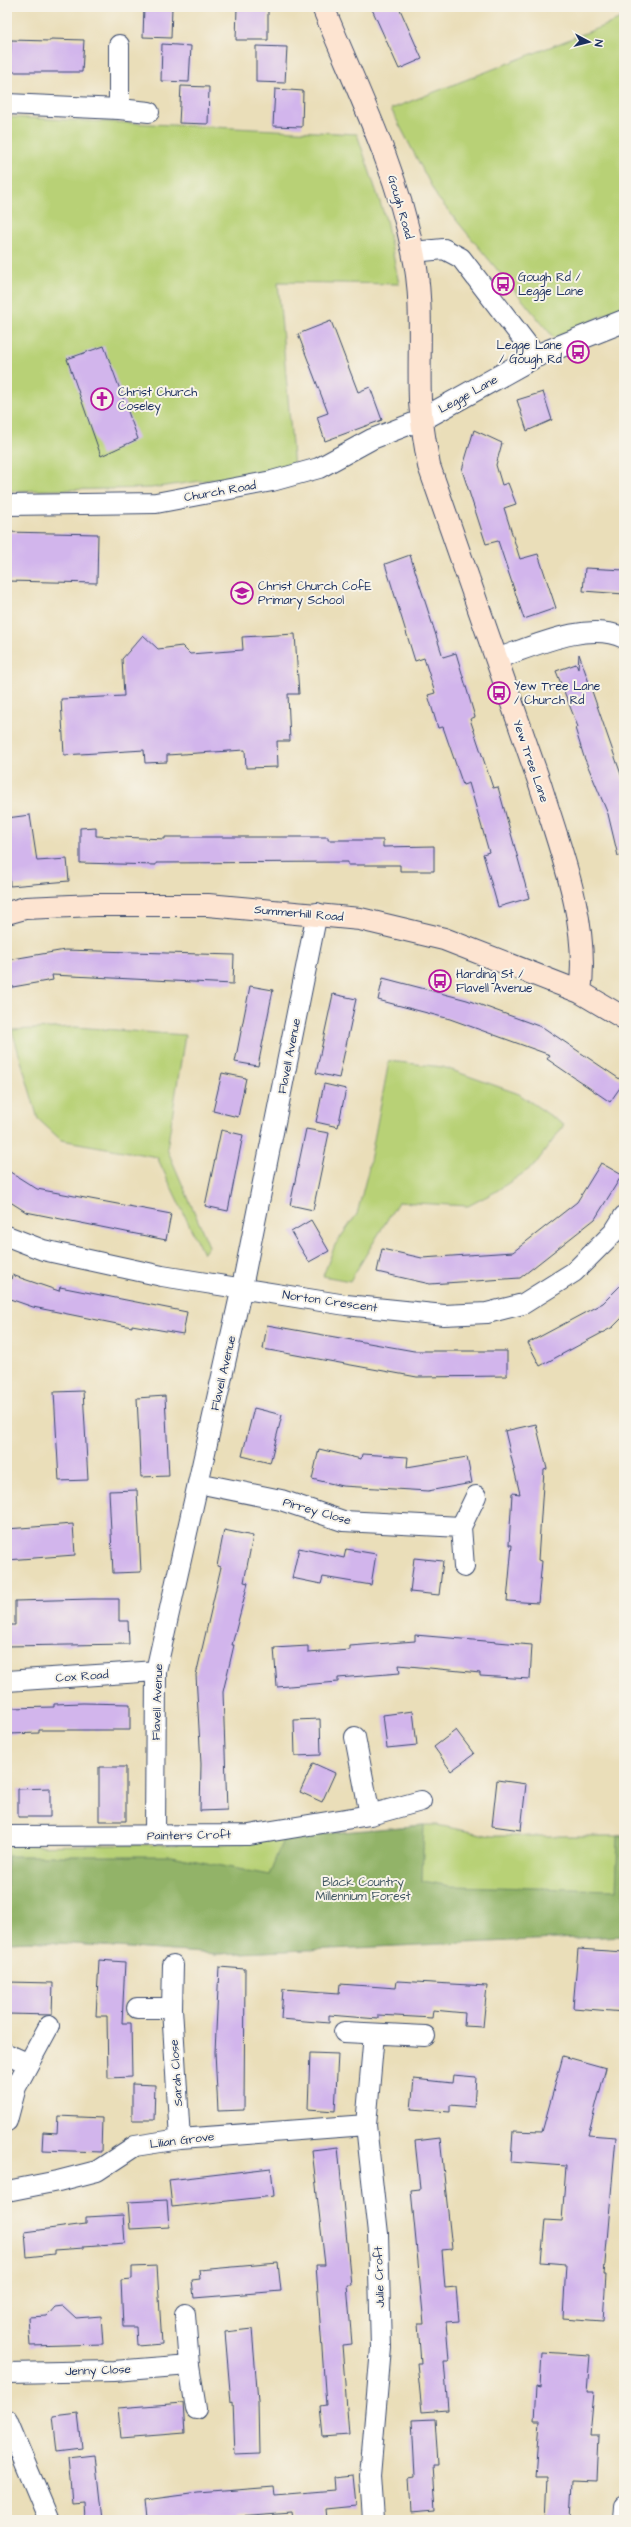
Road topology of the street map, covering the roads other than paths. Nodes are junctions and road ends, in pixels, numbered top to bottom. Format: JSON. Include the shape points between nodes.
{"nodes":[{"id":1,"x":323,"y":7,"type":"edge"},
{"id":2,"x":118,"y":45,"type":"dead end"},
{"id":3,"x":7,"y":104,"type":"edge"},
{"id":4,"x":119,"y":109,"type":"junction"},
{"id":5,"x":149,"y":112,"type":"dead end"},
{"id":6,"x":414,"y":252,"type":"junction"},
{"id":7,"x":624,"y":320,"type":"edge"},
{"id":8,"x":536,"y":356,"type":"junction"},
{"id":9,"x":421,"y":420,"type":"junction"},
{"id":10,"x":7,"y":505,"type":"edge"},
{"id":11,"x":624,"y":638,"type":"edge"},
{"id":12,"x":496,"y":659,"type":"junction"},
{"id":13,"x":7,"y":913,"type":"edge"},
{"id":14,"x":317,"y":913,"type":"junction"},
{"id":15,"x":580,"y":992,"type":"junction"},
{"id":16,"x":624,"y":1018,"type":"edge"},
{"id":17,"x":624,"y":1216,"type":"edge"},
{"id":18,"x":7,"y":1236,"type":"edge"},
{"id":19,"x":242,"y":1287,"type":"junction"},
{"id":20,"x":198,"y":1483,"type":"junction"},
{"id":21,"x":476,"y":1496,"type":"dead end"},
{"id":22,"x":461,"y":1527,"type":"junction"},
{"id":23,"x":464,"y":1567,"type":"dead end"},
{"id":24,"x":156,"y":1671,"type":"junction"},
{"id":25,"x":7,"y":1681,"type":"edge"},
{"id":26,"x":355,"y":1737,"type":"dead end"},
{"id":27,"x":421,"y":1801,"type":"dead end"},
{"id":28,"x":370,"y":1815,"type":"junction"},
{"id":29,"x":7,"y":1836,"type":"edge"},
{"id":30,"x":155,"y":1836,"type":"junction"},
{"id":31,"x":173,"y":1965,"type":"dead end"},
{"id":32,"x":137,"y":2008,"type":"dead end"},
{"id":33,"x":172,"y":2008,"type":"junction"},
{"id":34,"x":49,"y":2026,"type":"dead end"},
{"id":35,"x":344,"y":2032,"type":"dead end"},
{"id":36,"x":374,"y":2034,"type":"junction"},
{"id":37,"x":425,"y":2036,"type":"dead end"},
{"id":38,"x":7,"y":2054,"type":"edge"},
{"id":39,"x":27,"y":2063,"type":"junction"},
{"id":40,"x":7,"y":2121,"type":"edge"},
{"id":41,"x":366,"y":2124,"type":"junction"},
{"id":42,"x":180,"y":2139,"type":"junction"},
{"id":43,"x":7,"y":2191,"type":"edge"},
{"id":44,"x":185,"y":2314,"type":"dead end"},
{"id":45,"x":189,"y":2365,"type":"junction"},
{"id":46,"x":7,"y":2373,"type":"edge"},
{"id":47,"x":196,"y":2409,"type":"dead end"},
{"id":48,"x":7,"y":2420,"type":"edge"},
{"id":49,"x":624,"y":2506,"type":"edge"},
{"id":50,"x":49,"y":2520,"type":"edge"},
{"id":51,"x":373,"y":2520,"type":"edge"},
{"id":52,"x":623,"y":2520,"type":"edge"}],
"edges":[{"from":1,"to":6,"type":"main road","name":"Gough Road","via":[[383,149]]},
{"from":2,"to":4,"type":"street"},
{"from":3,"to":4,"type":"street"},
{"from":4,"to":5,"type":"street"},
{"from":6,"to":8,"type":"street","via":[[444,249],[461,258]]},
{"from":6,"to":9,"type":"main road","name":"Gough Road","via":[[420,301]]},
{"from":7,"to":8,"type":"street","name":"Legge Lane"},
{"from":8,"to":9,"type":"street","name":"Legge Lane"},
{"from":9,"to":10,"type":"street","name":"Church Road","via":[[372,439],[319,468],[272,481],[156,503]]},
{"from":9,"to":12,"type":"main road","name":"Yew Tree Lane","via":[[428,466]]},
{"from":11,"to":12,"type":"street","via":[[608,632],[580,633]]},
{"from":12,"to":15,"type":"main road","name":"Yew Tree Lane","via":[[542,790],[581,931],[583,970]]},
{"from":13,"to":14,"type":"main road","name":"Summerhill Road","via":[[25,908],[95,905],[208,905]]},
{"from":14,"to":15,"type":"main road","name":"Summerhill Road","via":[[360,919],[444,939]]},
{"from":14,"to":19,"type":"street","name":"Flavell Avenue"},
{"from":15,"to":16,"type":"main road","name":"Summerhill Road"},
{"from":17,"to":19,"type":"street","name":"Norton Crescent","via":[[614,1232],[574,1272],[523,1304],[487,1313],[444,1315],[346,1305]]},
{"from":18,"to":19,"type":"street","name":"Norton Crescent","via":[[43,1250],[155,1274]]},
{"from":19,"to":20,"type":"street","name":"Flavell Avenue"},
{"from":20,"to":22,"type":"street","name":"Pirrey Close","via":[[280,1500],[343,1521]]},
{"from":20,"to":24,"type":"street","name":"Flavell Avenue"},
{"from":21,"to":22,"type":"street"},
{"from":22,"to":23,"type":"street"},
{"from":24,"to":25,"type":"street","name":"Cox Road"},
{"from":24,"to":30,"type":"street","name":"Flavell Avenue"},
{"from":26,"to":28,"type":"street"},
{"from":27,"to":28,"type":"street","name":"Painters Croft"},
{"from":28,"to":30,"type":"street","name":"Painters Croft","via":[[249,1834]]},
{"from":29,"to":30,"type":"street","name":"Painters Croft"},
{"from":31,"to":33,"type":"street","name":"Sarah Close"},
{"from":32,"to":33,"type":"street"},
{"from":33,"to":42,"type":"street","name":"Sarah Close"},
{"from":34,"to":39,"type":"street"},
{"from":35,"to":36,"type":"street"},
{"from":36,"to":37,"type":"street"},
{"from":36,"to":41,"type":"street","name":"Julie Croft"},
{"from":38,"to":39,"type":"street"},
{"from":39,"to":40,"type":"street","via":[[16,2088]]},
{"from":41,"to":42,"type":"street","name":"Lilian Grove"},
{"from":41,"to":51,"type":"street","name":"Julie Croft","via":[[378,2234],[381,2348],[370,2476]]},
{"from":42,"to":43,"type":"street","name":"Lilian Grove","via":[[135,2146],[97,2171]]},
{"from":44,"to":45,"type":"street"},
{"from":45,"to":46,"type":"street","name":"Jenny Close"},
{"from":45,"to":47,"type":"street"},
{"from":48,"to":50,"type":"street"},
{"from":49,"to":52,"type":"street"}]}
